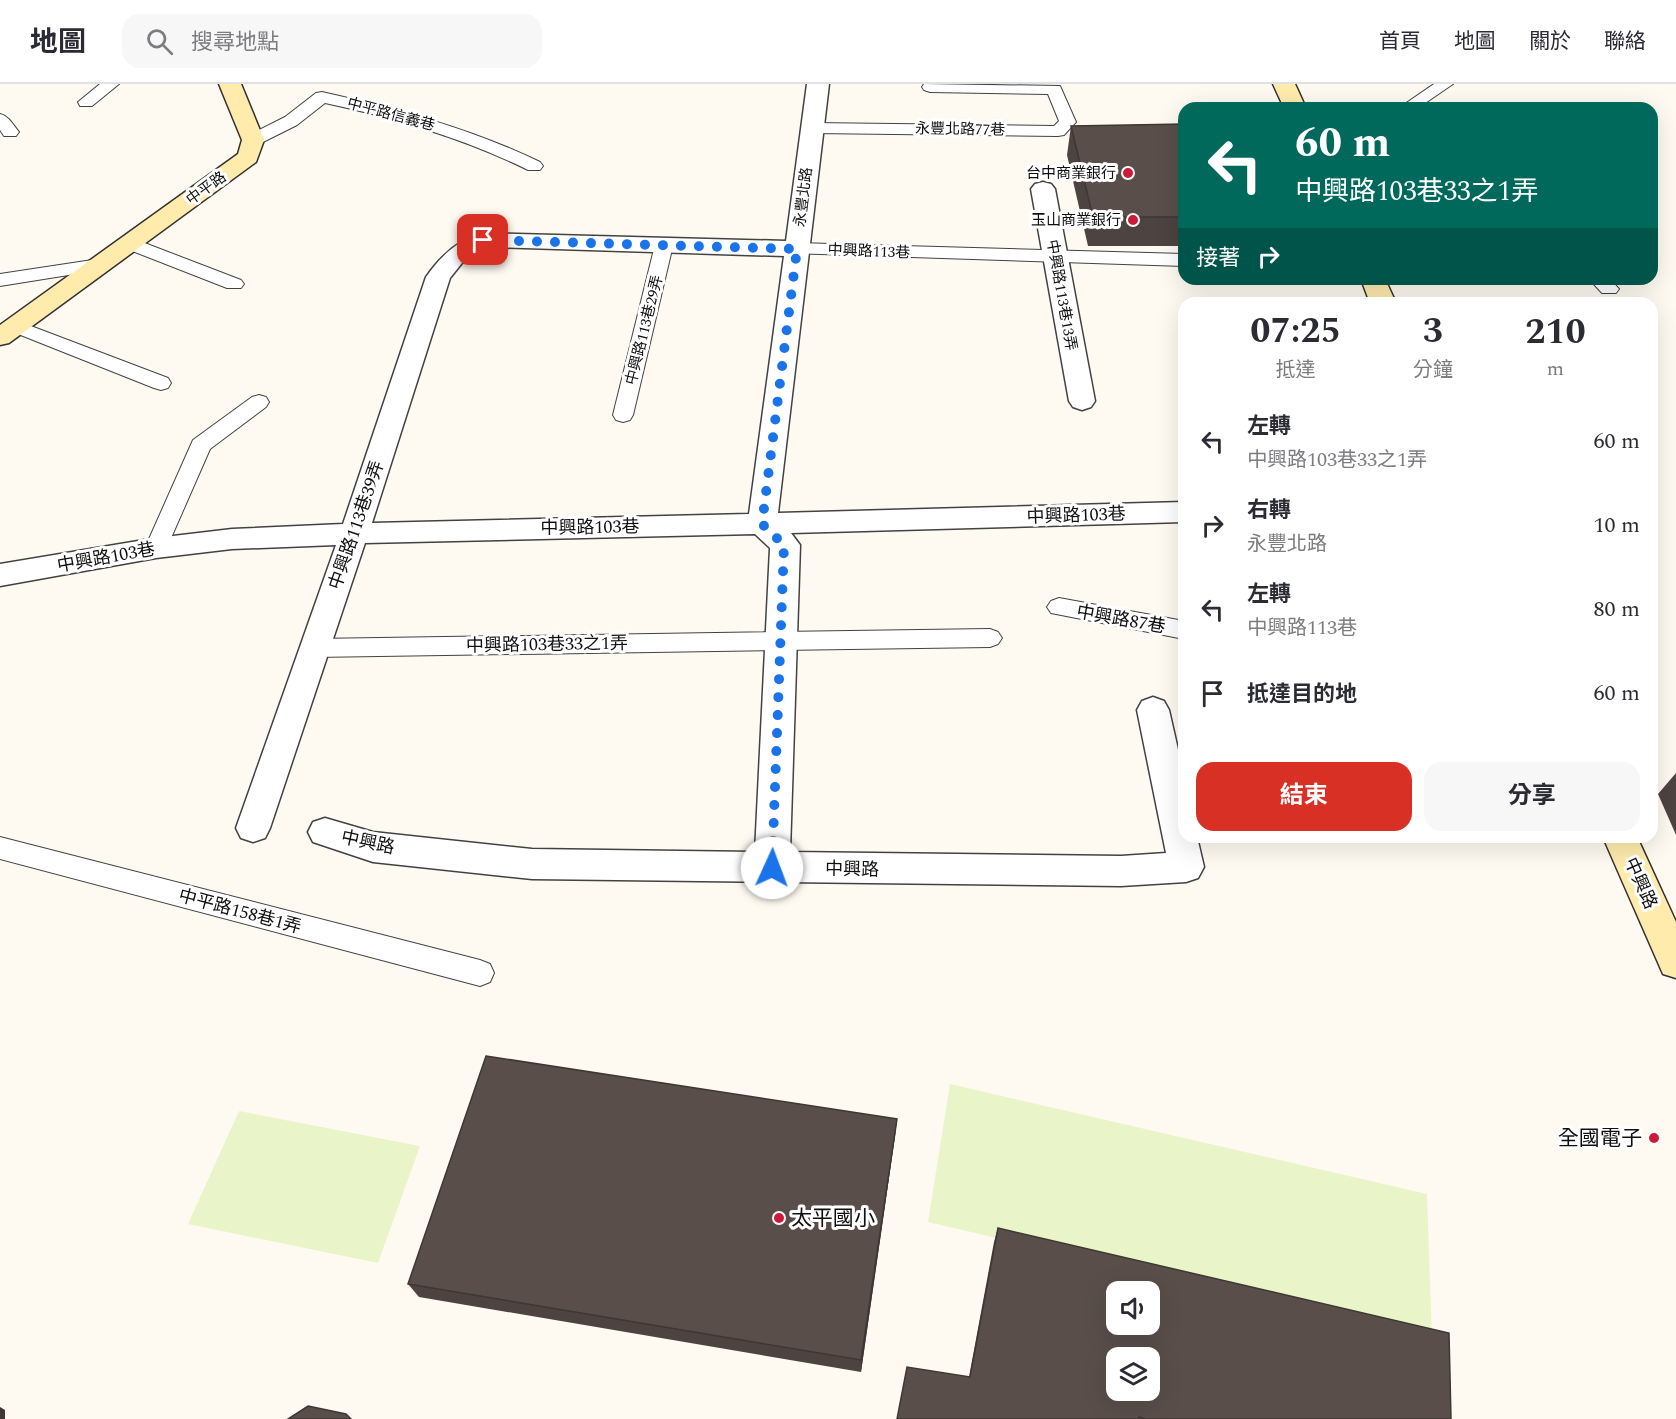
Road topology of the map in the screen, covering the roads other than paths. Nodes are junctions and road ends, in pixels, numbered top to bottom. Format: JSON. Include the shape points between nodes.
{"nodes":[{"id":1,"x":111,"y":84,"type":"edge"},
{"id":2,"x":230,"y":84,"type":"edge"},
{"id":3,"x":818,"y":84,"type":"edge"},
{"id":4,"x":1284,"y":84,"type":"edge"},
{"id":5,"x":1445,"y":84,"type":"edge"},
{"id":6,"x":1027,"y":86,"type":"edge"},
{"id":7,"x":930,"y":87,"type":"dead end"},
{"id":8,"x":86,"y":102,"type":"dead end"},
{"id":9,"x":1292,"y":102,"type":"edge"},
{"id":10,"x":1416,"y":102,"type":"edge"},
{"id":11,"x":812,"y":128,"type":"junction"},
{"id":12,"x":253,"y":140,"type":"junction"},
{"id":13,"x":534,"y":166,"type":"dead end"},
{"id":14,"x":1043,"y":189,"type":"dead end"},
{"id":15,"x":483,"y":240,"type":"joint"},
{"id":16,"x":129,"y":243,"type":"junction"},
{"id":17,"x":664,"y":245,"type":"junction"},
{"id":18,"x":797,"y":249,"type":"junction"},
{"id":19,"x":1055,"y":256,"type":"junction"},
{"id":20,"x":1178,"y":260,"type":"edge"},
{"id":21,"x":99,"y":265,"type":"junction"},
{"id":22,"x":0,"y":280,"type":"edge"},
{"id":23,"x":234,"y":284,"type":"dead end"},
{"id":24,"x":8,"y":332,"type":"edge"},
{"id":25,"x":161,"y":383,"type":"dead end"},
{"id":26,"x":1082,"y":401,"type":"dead end"},
{"id":27,"x":259,"y":402,"type":"dead end"},
{"id":28,"x":623,"y":415,"type":"dead end"},
{"id":29,"x":1178,"y":512,"type":"edge"},
{"id":30,"x":762,"y":524,"type":"junction"},
{"id":31,"x":354,"y":534,"type":"junction"},
{"id":32,"x":156,"y":548,"type":"junction"},
{"id":33,"x":0,"y":575,"type":"edge"},
{"id":34,"x":1059,"y":607,"type":"dead end"},
{"id":35,"x":1178,"y":629,"type":"edge"},
{"id":36,"x":990,"y":638,"type":"dead end"},
{"id":37,"x":780,"y":641,"type":"junction"},
{"id":38,"x":314,"y":648,"type":"junction"},
{"id":39,"x":1153,"y":710,"type":"dead end"},
{"id":40,"x":253,"y":828,"type":"dead end"},
{"id":41,"x":1178,"y":829,"type":"edge"},
{"id":42,"x":325,"y":832,"type":"dead end"},
{"id":43,"x":1181,"y":843,"type":"edge"},
{"id":44,"x":1623,"y":843,"type":"edge"},
{"id":45,"x":0,"y":848,"type":"edge"},
{"id":46,"x":772,"y":868,"type":"junction"},
{"id":47,"x":1676,"y":962,"type":"edge"},
{"id":48,"x":480,"y":974,"type":"dead end"}],
"edges":[{"from":1,"to":8,"type":"lane"},
{"from":2,"to":12,"type":"street"},
{"from":3,"to":11,"type":"street","name":"永豐北路"},
{"from":4,"to":9,"type":"street"},
{"from":5,"to":10,"type":"lane"},
{"from":6,"to":7,"type":"lane"},
{"from":6,"to":11,"type":"lane","name":"永豐北路77巷","via":[[1054,89],[1068,122],[1058,130]]},
{"from":11,"to":18,"type":"street","name":"永豐北路"},
{"from":12,"to":13,"type":"lane","name":"中平路信義巷","via":[[291,121],[322,97],[463,133]]},
{"from":12,"to":16,"type":"street","name":"中平路","via":[[248,158]]},
{"from":14,"to":19,"type":"street","name":"中興路113巷13弄"},
{"from":15,"to":17,"type":"street","name":"中興路113巷"},
{"from":15,"to":31,"type":"street","name":"中興路113巷39弄","via":[[453,258],[438,278]]},
{"from":16,"to":21,"type":"street","name":"中平路"},
{"from":16,"to":23,"type":"lane"},
{"from":17,"to":18,"type":"street","name":"中興路113巷"},
{"from":17,"to":28,"type":"lane","name":"中興路113巷29弄"},
{"from":18,"to":19,"type":"lane","name":"中興路113巷"},
{"from":18,"to":30,"type":"street","name":"永豐北路"},
{"from":19,"to":20,"type":"lane","name":"中興路113巷"},
{"from":19,"to":26,"type":"street","name":"中興路113巷13弄"},
{"from":21,"to":22,"type":"lane","name":"中平路"},
{"from":21,"to":24,"type":"street","name":"中平路"},
{"from":24,"to":25,"type":"lane","name":"中平路"},
{"from":27,"to":32,"type":"lane","via":[[201,445]]},
{"from":29,"to":30,"type":"street","name":"中興路103巷"},
{"from":30,"to":31,"type":"street","name":"中興路103巷"},
{"from":30,"to":37,"type":"street","via":[[784,545]]},
{"from":31,"to":32,"type":"street","name":"中興路103巷","via":[[232,539]]},
{"from":31,"to":38,"type":"street","name":"中興路113巷39弄"},
{"from":32,"to":33,"type":"street","name":"中興路103巷"},
{"from":34,"to":35,"type":"lane","name":"中興路87巷"},
{"from":36,"to":37,"type":"lane","name":"中興路103巷33之1弄"},
{"from":37,"to":38,"type":"lane","name":"中興路103巷33之1弄"},
{"from":37,"to":46,"type":"street"},
{"from":38,"to":40,"type":"street","name":"中興路113巷39弄"},
{"from":39,"to":41,"type":"street","name":"中興路"},
{"from":42,"to":46,"type":"street","name":"中興路","via":[[373,847],[532,864]]},
{"from":43,"to":46,"type":"street","name":"中興路","via":[[1186,867],[1121,871]]},
{"from":44,"to":47,"type":"street","name":"中興路"},
{"from":45,"to":48,"type":"lane","name":"中平路158巷1弄"}]}
